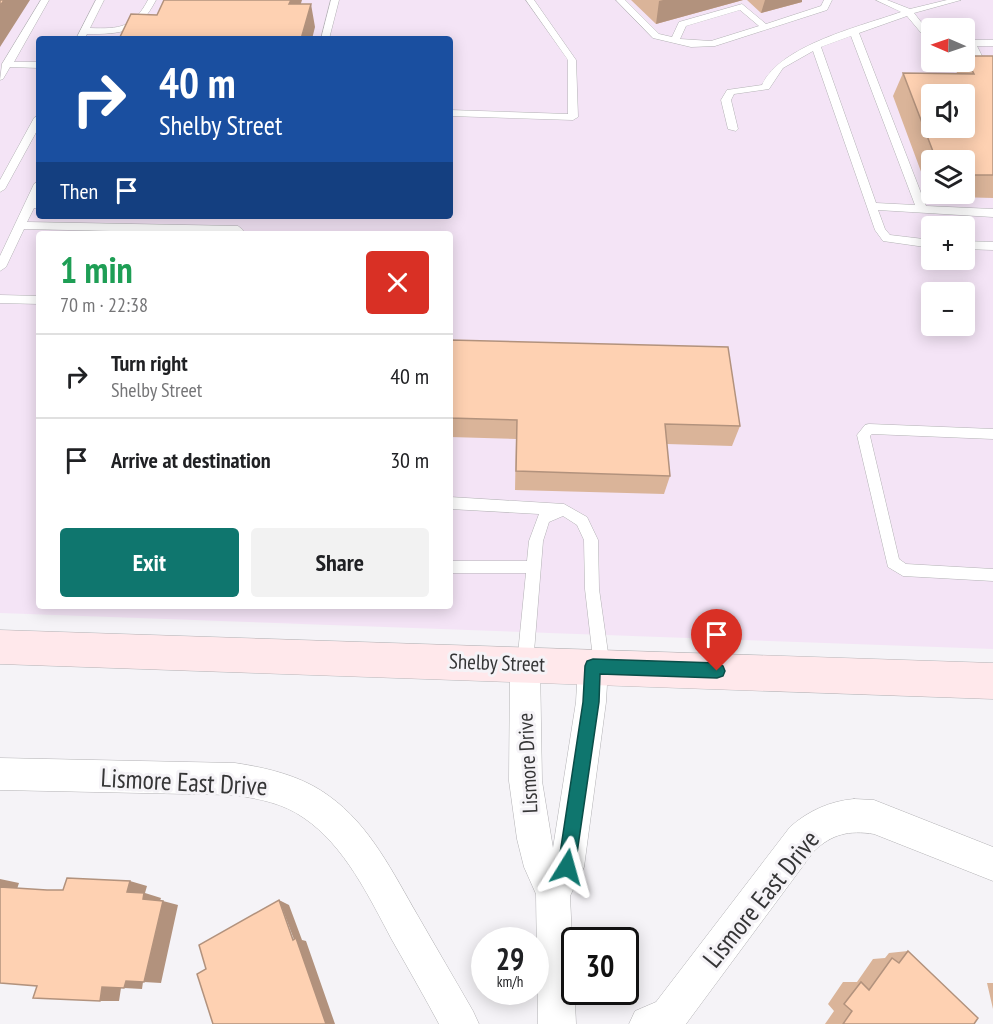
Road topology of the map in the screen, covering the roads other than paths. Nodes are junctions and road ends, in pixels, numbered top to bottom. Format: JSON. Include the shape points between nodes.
{"nodes":[{"id":1,"x":45,"y":0,"type":"edge"},
{"id":2,"x":100,"y":0,"type":"edge"},
{"id":3,"x":152,"y":0,"type":"edge"},
{"id":4,"x":336,"y":0,"type":"edge"},
{"id":5,"x":530,"y":0,"type":"edge"},
{"id":6,"x":620,"y":0,"type":"edge"},
{"id":7,"x":828,"y":0,"type":"edge"},
{"id":8,"x":880,"y":0,"type":"edge"},
{"id":9,"x":957,"y":0,"type":"edge"},
{"id":10,"x":909,"y":12,"type":"junction"},
{"id":11,"x":765,"y":27,"type":"junction"},
{"id":12,"x":921,"y":28,"type":"edge"},
{"id":13,"x":854,"y":32,"type":"junction"},
{"id":14,"x":82,"y":35,"type":"edge"},
{"id":15,"x":326,"y":36,"type":"edge"},
{"id":16,"x":675,"y":41,"type":"junction"},
{"id":17,"x":993,"y":43,"type":"edge"},
{"id":18,"x":816,"y":46,"type":"junction"},
{"id":19,"x":8,"y":64,"type":"junction"},
{"id":20,"x":36,"y":65,"type":"edge"},
{"id":21,"x":989,"y":70,"type":"edge"},
{"id":22,"x":0,"y":77,"type":"edge"},
{"id":23,"x":453,"y":113,"type":"edge"},
{"id":24,"x":733,"y":129,"type":"dead end"},
{"id":25,"x":34,"y":135,"type":"edge"},
{"id":26,"x":0,"y":189,"type":"edge"},
{"id":27,"x":34,"y":205,"type":"edge"},
{"id":28,"x":872,"y":206,"type":"junction"},
{"id":29,"x":922,"y":209,"type":"junction"},
{"id":30,"x":993,"y":213,"type":"edge"},
{"id":31,"x":20,"y":225,"type":"junction"},
{"id":32,"x":238,"y":231,"type":"edge"},
{"id":33,"x":0,"y":237,"type":"edge"},
{"id":34,"x":14,"y":237,"type":"junction"},
{"id":35,"x":921,"y":243,"type":"edge"},
{"id":36,"x":975,"y":245,"type":"edge"},
{"id":37,"x":993,"y":246,"type":"edge"},
{"id":38,"x":0,"y":267,"type":"edge"},
{"id":39,"x":0,"y":299,"type":"edge"},
{"id":40,"x":36,"y":300,"type":"edge"},
{"id":41,"x":993,"y":434,"type":"edge"},
{"id":42,"x":453,"y":503,"type":"edge"},
{"id":43,"x":564,"y":510,"type":"junction"},
{"id":44,"x":453,"y":567,"type":"edge"},
{"id":45,"x":534,"y":567,"type":"junction"},
{"id":46,"x":993,"y":574,"type":"edge"},
{"id":47,"x":0,"y":647,"type":"edge"},
{"id":48,"x":525,"y":664,"type":"junction"},
{"id":49,"x":597,"y":667,"type":"junction"},
{"id":50,"x":993,"y":681,"type":"edge"},
{"id":51,"x":0,"y":774,"type":"edge"},
{"id":52,"x":993,"y":864,"type":"edge"},
{"id":53,"x":553,"y":894,"type":"junction"},
{"id":54,"x":460,"y":1024,"type":"edge"},
{"id":55,"x":557,"y":1024,"type":"edge"},
{"id":56,"x":648,"y":1024,"type":"edge"}],
"edges":[{"from":1,"to":19,"type":"lane"},
{"from":2,"to":14,"type":"lane"},
{"from":3,"to":14,"type":"lane","via":[[134,26]]},
{"from":4,"to":15,"type":"lane"},
{"from":5,"to":23,"type":"lane","via":[[572,60],[573,117]]},
{"from":6,"to":16,"type":"lane","via":[[656,36]]},
{"from":7,"to":11,"type":"lane","via":[[824,8]]},
{"from":8,"to":10,"type":"lane"},
{"from":9,"to":10,"type":"lane"},
{"from":10,"to":12,"type":"lane"},
{"from":10,"to":13,"type":"lane"},
{"from":11,"to":16,"type":"lane","via":[[712,44]]},
{"from":11,"to":16,"type":"lane","via":[[742,7],[682,24]]},
{"from":13,"to":18,"type":"lane"},
{"from":13,"to":29,"type":"lane"},
{"from":17,"to":21,"type":"lane","via":[[971,43]]},
{"from":18,"to":24,"type":"lane","via":[[783,63],[771,73],[766,87],[730,92],[726,100]]},
{"from":18,"to":28,"type":"lane"},
{"from":19,"to":20,"type":"lane"},
{"from":19,"to":22,"type":"lane"},
{"from":25,"to":26,"type":"lane"},
{"from":27,"to":31,"type":"lane"},
{"from":28,"to":29,"type":"lane"},
{"from":28,"to":35,"type":"lane","via":[[887,238]]},
{"from":29,"to":30,"type":"lane"},
{"from":31,"to":32,"type":"lane"},
{"from":31,"to":34,"type":"lane"},
{"from":33,"to":34,"type":"lane"},
{"from":34,"to":38,"type":"lane"},
{"from":36,"to":37,"type":"lane"},
{"from":39,"to":40,"type":"lane"},
{"from":41,"to":46,"type":"lane","via":[[869,429],[863,435],[897,568]]},
{"from":42,"to":43,"type":"lane"},
{"from":43,"to":45,"type":"lane","via":[[544,518],[536,541]]},
{"from":43,"to":49,"type":"lane","via":[[582,521],[591,540]]},
{"from":44,"to":45,"type":"lane"},
{"from":45,"to":48,"type":"lane"},
{"from":47,"to":48,"type":"street","name":"Shelby Street"},
{"from":48,"to":49,"type":"street","name":"Shelby Street"},
{"from":48,"to":53,"type":"street","name":"Lismore Drive","via":[[527,801],[541,870]]},
{"from":49,"to":50,"type":"street","name":"Shelby Street"},
{"from":49,"to":53,"type":"street","name":"Lismore Drive","via":[[567,867]]},
{"from":51,"to":54,"type":"street","name":"Lismore East Drive","via":[[235,779],[281,788],[310,802],[335,821],[357,846]]},
{"from":52,"to":56,"type":"street","name":"Lismore East Drive","via":[[874,818],[853,815],[826,821],[802,839],[669,1016]]},
{"from":53,"to":55,"type":"street","name":"Lismore Drive"}]}
